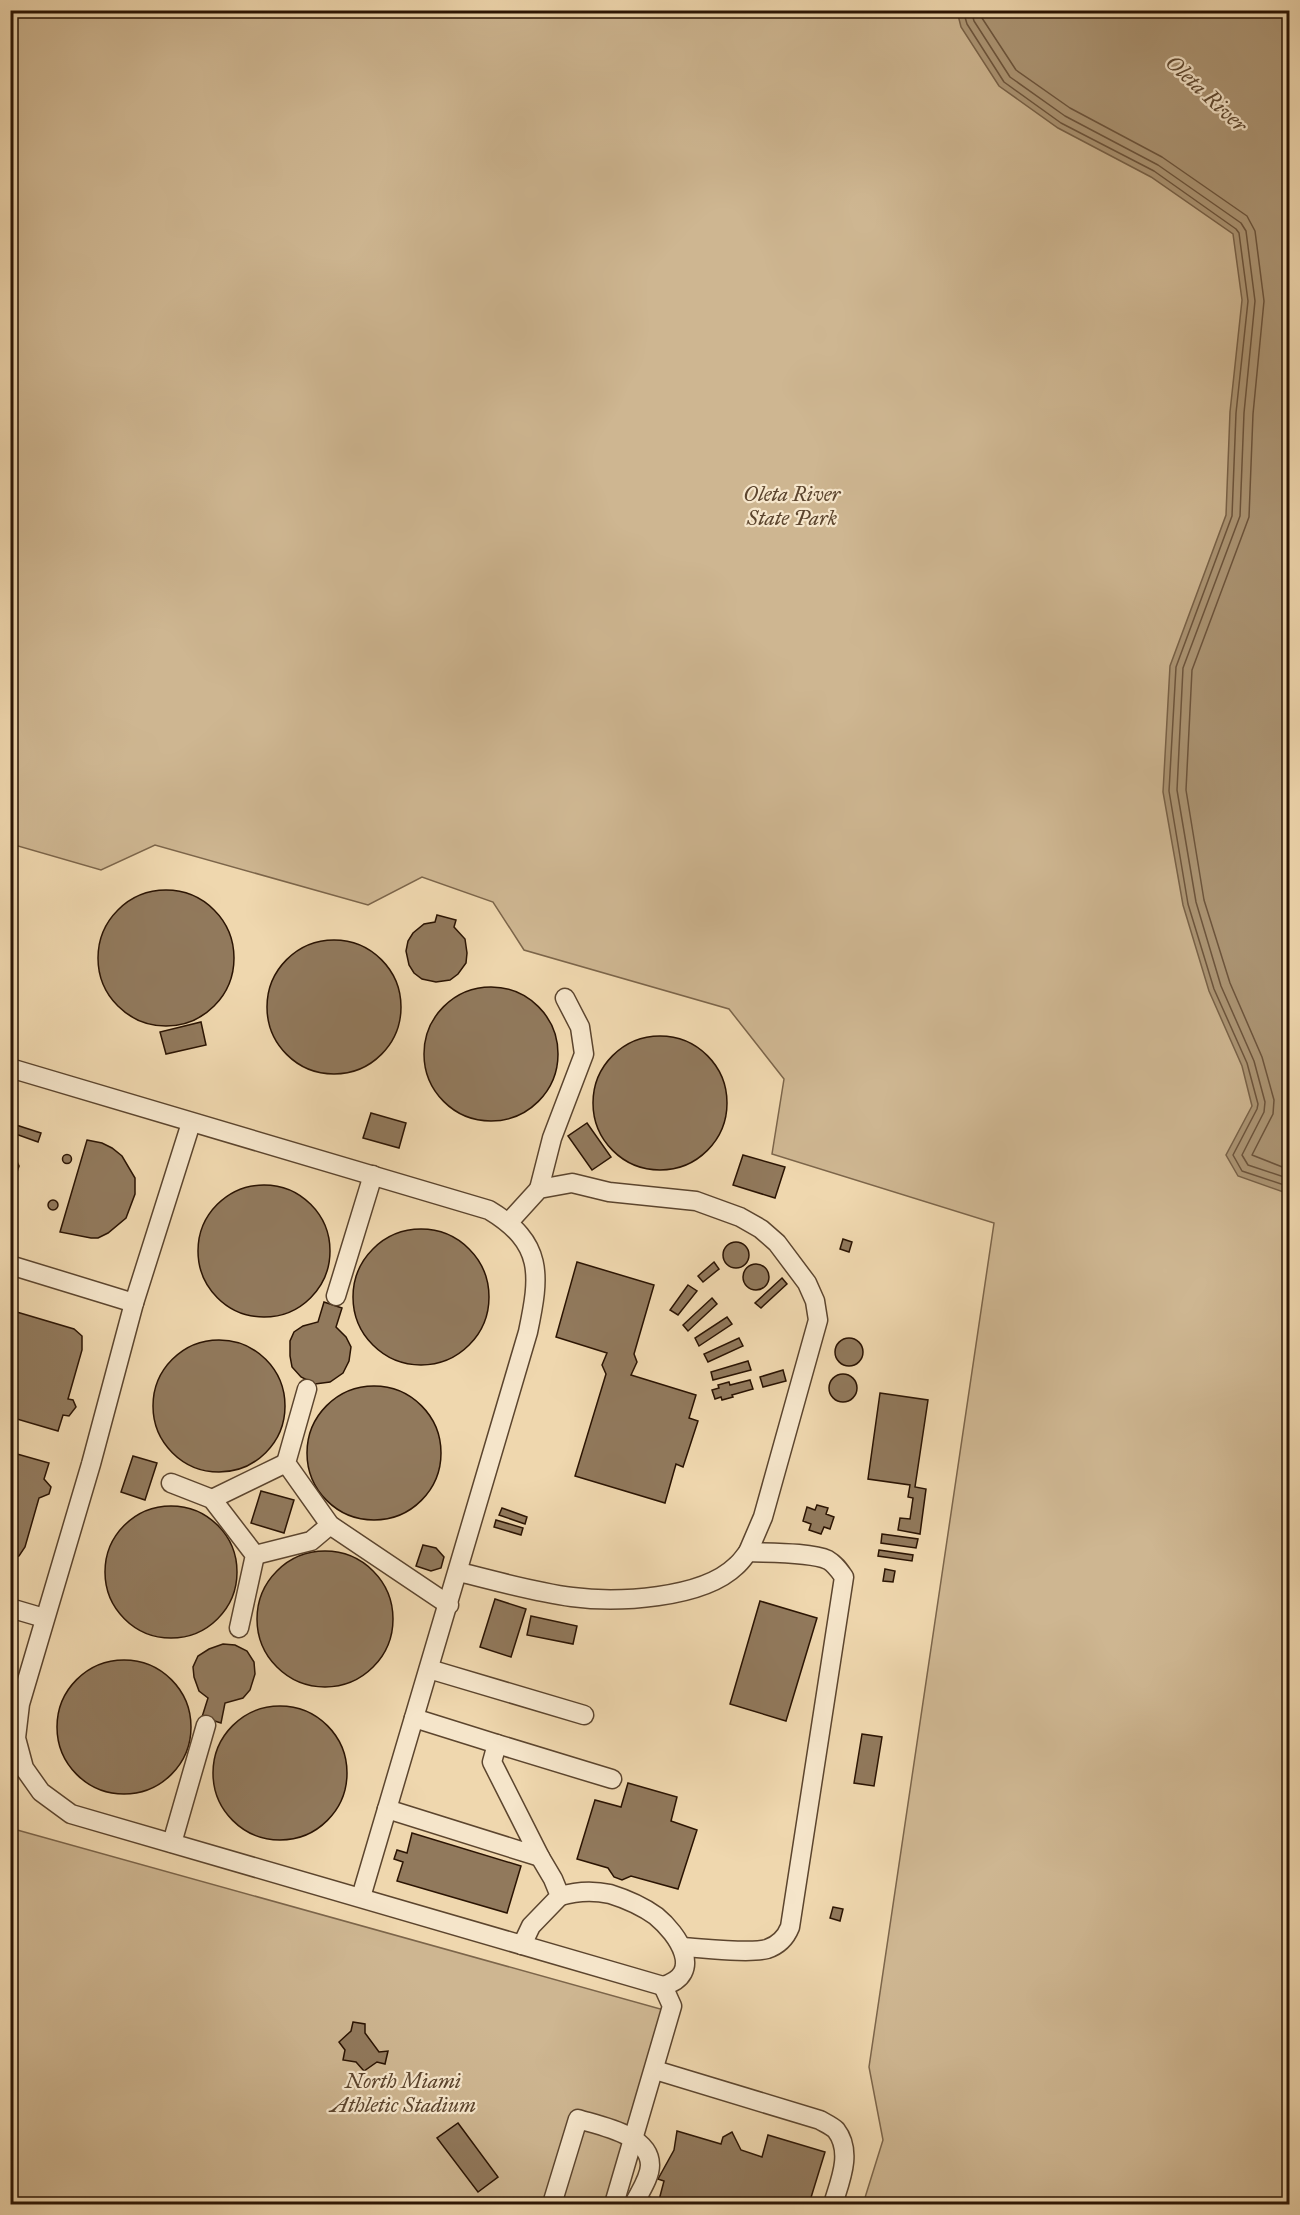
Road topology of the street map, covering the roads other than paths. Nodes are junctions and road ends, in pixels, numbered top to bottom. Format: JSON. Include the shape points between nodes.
{"nodes":[{"id":1,"x":565,"y":998,"type":"dead end"},
{"id":2,"x":10,"y":1068,"type":"edge"},
{"id":3,"x":191,"y":1123,"type":"junction"},
{"id":4,"x":373,"y":1175,"type":"junction"},
{"id":5,"x":539,"y":1189,"type":"junction"},
{"id":6,"x":508,"y":1222,"type":"junction"},
{"id":7,"x":10,"y":1265,"type":"edge"},
{"id":8,"x":336,"y":1296,"type":"dead end"},
{"id":9,"x":134,"y":1303,"type":"junction"},
{"id":10,"x":307,"y":1389,"type":"dead end"},
{"id":11,"x":286,"y":1463,"type":"junction"},
{"id":12,"x":171,"y":1483,"type":"dead end"},
{"id":13,"x":212,"y":1499,"type":"junction"},
{"id":14,"x":330,"y":1525,"type":"junction"},
{"id":15,"x":748,"y":1552,"type":"junction"},
{"id":16,"x":255,"y":1555,"type":"junction"},
{"id":17,"x":459,"y":1572,"type":"junction"},
{"id":18,"x":449,"y":1605,"type":"junction"},
{"id":19,"x":10,"y":1608,"type":"edge"},
{"id":20,"x":44,"y":1618,"type":"junction"},
{"id":21,"x":239,"y":1628,"type":"dead end"},
{"id":22,"x":429,"y":1669,"type":"junction"},
{"id":23,"x":584,"y":1714,"type":"dead end"},
{"id":24,"x":414,"y":1718,"type":"junction"},
{"id":25,"x":206,"y":1725,"type":"dead end"},
{"id":26,"x":497,"y":1744,"type":"junction"},
{"id":27,"x":612,"y":1779,"type":"dead end"},
{"id":28,"x":387,"y":1809,"type":"junction"},
{"id":29,"x":172,"y":1843,"type":"junction"},
{"id":30,"x":540,"y":1857,"type":"junction"},
{"id":31,"x":560,"y":1896,"type":"junction"},
{"id":32,"x":361,"y":1897,"type":"junction"},
{"id":33,"x":522,"y":1945,"type":"junction"},
{"id":34,"x":682,"y":1947,"type":"junction"},
{"id":35,"x":663,"y":1986,"type":"junction"},
{"id":36,"x":655,"y":2070,"type":"junction"},
{"id":37,"x":634,"y":2137,"type":"junction"},
{"id":38,"x":552,"y":2205,"type":"edge"},
{"id":39,"x":614,"y":2205,"type":"edge"},
{"id":40,"x":634,"y":2205,"type":"edge"},
{"id":41,"x":832,"y":2205,"type":"edge"}],
"edges":[{"from":1,"to":5,"type":"lane","via":[[580,1027],[584,1054],[552,1138]]},
{"from":2,"to":3,"type":"lane"},
{"from":3,"to":4,"type":"lane"},
{"from":3,"to":9,"type":"lane"},
{"from":4,"to":6,"type":"lane","via":[[489,1210]]},
{"from":4,"to":8,"type":"lane"},
{"from":5,"to":6,"type":"lane"},
{"from":5,"to":15,"type":"lane","via":[[572,1183],[609,1192],[696,1201],[761,1229],[807,1283],[818,1320],[763,1517]]},
{"from":6,"to":17,"type":"lane","via":[[527,1245],[536,1272],[535,1297]]},
{"from":7,"to":9,"type":"lane"},
{"from":9,"to":20,"type":"lane"},
{"from":10,"to":11,"type":"lane"},
{"from":11,"to":13,"type":"lane"},
{"from":11,"to":14,"type":"lane"},
{"from":12,"to":13,"type":"lane"},
{"from":13,"to":16,"type":"lane"},
{"from":14,"to":16,"type":"lane","via":[[311,1541]]},
{"from":14,"to":18,"type":"lane"},
{"from":15,"to":17,"type":"lane","via":[[736,1567],[701,1586],[633,1599],[573,1597]]},
{"from":15,"to":34,"type":"lane","via":[[819,1557],[830,1561],[844,1577],[790,1927],[786,1937],[768,1949]]},
{"from":16,"to":21,"type":"lane"},
{"from":17,"to":18,"type":"lane"},
{"from":18,"to":22,"type":"lane"},
{"from":19,"to":20,"type":"lane"},
{"from":20,"to":29,"type":"lane","via":[[20,1704],[16,1738],[24,1768],[41,1792],[71,1814]]},
{"from":22,"to":23,"type":"lane"},
{"from":22,"to":24,"type":"lane"},
{"from":24,"to":26,"type":"lane"},
{"from":24,"to":28,"type":"lane"},
{"from":25,"to":29,"type":"lane"},
{"from":26,"to":27,"type":"lane"},
{"from":26,"to":30,"type":"lane","via":[[492,1762]]},
{"from":28,"to":30,"type":"lane"},
{"from":28,"to":32,"type":"lane"},
{"from":29,"to":32,"type":"lane"},
{"from":30,"to":31,"type":"lane"},
{"from":31,"to":33,"type":"lane","via":[[531,1926]]},
{"from":31,"to":34,"type":"lane","via":[[576,1891],[597,1892],[635,1904],[658,1918]]},
{"from":32,"to":33,"type":"lane"},
{"from":33,"to":35,"type":"lane"},
{"from":34,"to":35,"type":"lane","via":[[686,1958],[681,1975],[675,1983]]},
{"from":35,"to":36,"type":"lane","via":[[672,2006]]},
{"from":36,"to":37,"type":"lane"},
{"from":36,"to":41,"type":"lane","via":[[819,2120],[835,2129],[843,2145],[845,2164]]},
{"from":37,"to":38,"type":"lane","via":[[578,2119]]},
{"from":37,"to":39,"type":"lane"},
{"from":37,"to":40,"type":"lane","via":[[649,2157],[650,2166]]}]}
